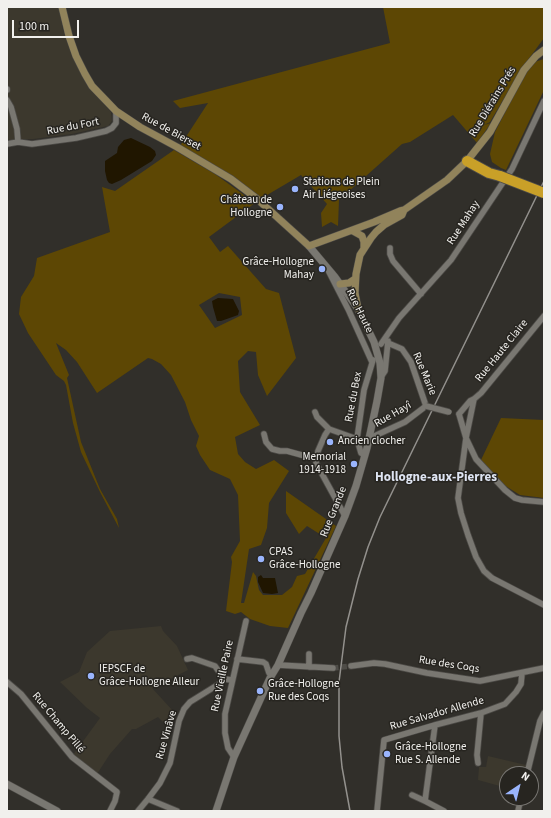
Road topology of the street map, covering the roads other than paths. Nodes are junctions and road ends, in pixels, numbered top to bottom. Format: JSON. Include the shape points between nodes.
{"nodes":[{"id":1,"x":62,"y":7,"type":"edge"},
{"id":2,"x":544,"y":50,"type":"edge"},
{"id":3,"x":7,"y":100,"type":"edge"},
{"id":4,"x":544,"y":101,"type":"edge"},
{"id":5,"x":116,"y":111,"type":"junction"},
{"id":6,"x":18,"y":142,"type":"junction"},
{"id":7,"x":7,"y":144,"type":"edge"},
{"id":8,"x":469,"y":159,"type":"junction"},
{"id":9,"x":544,"y":193,"type":"edge"},
{"id":10,"x":404,"y":210,"type":"junction"},
{"id":11,"x":352,"y":230,"type":"junction"},
{"id":12,"x":308,"y":246,"type":"junction"},
{"id":13,"x":364,"y":248,"type":"junction"},
{"id":14,"x":390,"y":248,"type":"dead end"},
{"id":15,"x":327,"y":268,"type":"junction"},
{"id":16,"x":355,"y":279,"type":"junction"},
{"id":17,"x":340,"y":284,"type":"junction"},
{"id":18,"x":421,"y":294,"type":"junction"},
{"id":19,"x":358,"y":309,"type":"junction"},
{"id":20,"x":544,"y":316,"type":"edge"},
{"id":21,"x":385,"y":344,"type":"junction"},
{"id":22,"x":373,"y":361,"type":"joint"},
{"id":23,"x":381,"y":378,"type":"junction"},
{"id":24,"x":474,"y":399,"type":"junction"},
{"id":25,"x":426,"y":406,"type":"junction"},
{"id":26,"x":315,"y":412,"type":"dead end"},
{"id":27,"x":459,"y":414,"type":"junction"},
{"id":28,"x":329,"y":430,"type":"junction"},
{"id":29,"x":264,"y":434,"type":"dead end"},
{"id":30,"x":370,"y":438,"type":"junction"},
{"id":31,"x":466,"y":438,"type":"junction"},
{"id":32,"x":357,"y":439,"type":"junction"},
{"id":33,"x":365,"y":455,"type":"junction"},
{"id":34,"x":316,"y":459,"type":"junction"},
{"id":35,"x":544,"y":502,"type":"edge"},
{"id":36,"x":345,"y":516,"type":"junction"},
{"id":37,"x":544,"y":605,"type":"edge"},
{"id":38,"x":246,"y":621,"type":"dead end"},
{"id":39,"x":309,"y":654,"type":"dead end"},
{"id":40,"x":187,"y":659,"type":"dead end"},
{"id":41,"x":237,"y":659,"type":"junction"},
{"id":42,"x":278,"y":665,"type":"junction"},
{"id":43,"x":351,"y":666,"type":"tunnel mouth"},
{"id":44,"x":309,"y":667,"type":"junction"},
{"id":45,"x":333,"y":668,"type":"tunnel mouth"},
{"id":46,"x":544,"y":668,"type":"edge"},
{"id":47,"x":522,"y":673,"type":"junction"},
{"id":48,"x":272,"y":675,"type":"junction"},
{"id":49,"x":228,"y":679,"type":"junction"},
{"id":50,"x":7,"y":682,"type":"edge"},
{"id":51,"x":481,"y":713,"type":"junction"},
{"id":52,"x":544,"y":713,"type":"edge"},
{"id":53,"x":435,"y":725,"type":"junction"},
{"id":54,"x":234,"y":757,"type":"junction"},
{"id":55,"x":478,"y":762,"type":"dead end"},
{"id":56,"x":529,"y":766,"type":"edge"},
{"id":57,"x":7,"y":784,"type":"edge"},
{"id":58,"x":412,"y":795,"type":"dead end"},
{"id":59,"x":148,"y":799,"type":"junction"},
{"id":60,"x":425,"y":801,"type":"junction"},
{"id":61,"x":57,"y":811,"type":"edge"},
{"id":62,"x":110,"y":811,"type":"edge"},
{"id":63,"x":138,"y":811,"type":"edge"},
{"id":64,"x":177,"y":811,"type":"edge"},
{"id":65,"x":216,"y":811,"type":"edge"},
{"id":66,"x":377,"y":811,"type":"edge"},
{"id":67,"x":444,"y":811,"type":"edge"}],
"edges":[{"from":1,"to":5,"type":"main road","name":"Rue de Bierset","via":[[69,36],[85,74],[92,86]]},
{"from":2,"to":8,"type":"main road","name":"Rue Diérains Prés","via":[[524,70],[496,122]]},
{"from":3,"to":6,"type":"street","via":[[17,128]]},
{"from":4,"to":18,"type":"street","name":"Rue Mahay","via":[[512,169],[451,260]]},
{"from":5,"to":6,"type":"street","name":"Rue du Fort","via":[[116,123],[106,131],[32,144]]},
{"from":5,"to":12,"type":"main road","name":"Rue de Bierset","via":[[231,179],[256,198]]},
{"from":6,"to":7,"type":"street","name":"Rue du Fort"},
{"from":8,"to":9,"type":"highway","bridge":true,"via":[[497,175]]},
{"from":8,"to":10,"type":"main road","name":"Rue Diérains Prés","via":[[447,180]]},
{"from":10,"to":11,"type":"main road","name":"Rue Diérains Prés"},
{"from":10,"to":13,"type":"main road","name":"Rue Diérains Prés","via":[[402,215],[376,232]]},
{"from":11,"to":12,"type":"main road","name":"Rue Diérains Prés"},
{"from":11,"to":13,"type":"main road","via":[[362,236]]},
{"from":12,"to":15,"type":"street","name":"Rue Grande"},
{"from":13,"to":16,"type":"main road","name":"Rue Diérains Prés"},
{"from":14,"to":18,"type":"street","via":[[393,261]]},
{"from":15,"to":17,"type":"street","name":"Rue Grande"},
{"from":15,"to":22,"type":"street","name":"Rue Haute"},
{"from":16,"to":17,"type":"main road"},
{"from":16,"to":19,"type":"main road","name":"Rue Diérains Prés"},
{"from":17,"to":19,"type":"street","name":"Rue Grande"},
{"from":18,"to":21,"type":"street","name":"Rue Mahay","via":[[399,318],[387,335]]},
{"from":19,"to":23,"type":"street","name":"Rue Grande","via":[[377,348]]},
{"from":20,"to":24,"type":"street","name":"Rue Haute Claire"},
{"from":21,"to":23,"type":"street","via":[[385,371]]},
{"from":21,"to":25,"type":"street","name":"Rue Marie","via":[[402,349],[411,362]]},
{"from":22,"to":32,"type":"street","name":"Rue du Bex","via":[[364,390]]},
{"from":23,"to":30,"type":"street","name":"Rue Grande"},
{"from":24,"to":27,"type":"street","name":"Rue Haute Claire","via":[[470,400]]},
{"from":24,"to":31,"type":"street"},
{"from":25,"to":27,"type":"street","name":"Rue Hayî","bridge":true},
{"from":25,"to":30,"type":"street","name":"Rue Hayî","via":[[405,422]]},
{"from":26,"to":28,"type":"street"},
{"from":27,"to":31,"type":"street"},
{"from":28,"to":32,"type":"street"},
{"from":28,"to":34,"type":"street","via":[[322,440]]},
{"from":29,"to":34,"type":"street","via":[[272,449]]},
{"from":30,"to":33,"type":"street","name":"Rue Grande"},
{"from":31,"to":35,"type":"street","via":[[476,459],[505,490],[515,498]]},
{"from":31,"to":37,"type":"street","via":[[458,498],[476,557],[484,571],[492,578]]},
{"from":32,"to":33,"type":"street","via":[[361,453]]},
{"from":33,"to":36,"type":"street","name":"Rue Grande"},
{"from":34,"to":36,"type":"street"},
{"from":36,"to":42,"type":"street","name":"Rue Grande"},
{"from":38,"to":41,"type":"street","name":"Rue Vieille Paire"},
{"from":39,"to":44,"type":"street"},
{"from":40,"to":49,"type":"street","via":[[192,658],[215,666]]},
{"from":41,"to":48,"type":"street","via":[[263,662]]},
{"from":41,"to":49,"type":"street","name":"Rue Vieille Paire"},
{"from":42,"to":44,"type":"street"},
{"from":42,"to":48,"type":"street","name":"Rue Grande"},
{"from":43,"to":47,"type":"street","name":"Rue des Coqs","via":[[385,664],[480,681]]},
{"from":44,"to":45,"type":"street"},
{"from":46,"to":47,"type":"street","name":"Rue des Coqs"},
{"from":47,"to":51,"type":"street","name":"Rue Salvador Allende","via":[[518,688],[505,704]]},
{"from":48,"to":54,"type":"street","name":"Rue Grande"},
{"from":49,"to":54,"type":"street","name":"Rue Vieille Paire","via":[[224,726],[228,748]]},
{"from":49,"to":59,"type":"street","name":"Rue Vinâve","via":[[190,702],[181,714],[170,763]]},
{"from":50,"to":62,"type":"street","name":"Rue Champ Pillé","via":[[21,694],[72,757],[117,792]]},
{"from":51,"to":53,"type":"street","name":"Rue Salvador Allende"},
{"from":51,"to":55,"type":"street"},
{"from":52,"to":56,"type":"street"},
{"from":53,"to":60,"type":"street"},
{"from":53,"to":66,"type":"street","name":"Rue Salvador Allende","via":[[384,740]]},
{"from":54,"to":65,"type":"street","name":"Rue Grande"},
{"from":57,"to":61,"type":"street"},
{"from":58,"to":60,"type":"street"},
{"from":59,"to":63,"type":"street","name":"Rue Vinâve"},
{"from":59,"to":64,"type":"street"},
{"from":60,"to":67,"type":"street"}]}
